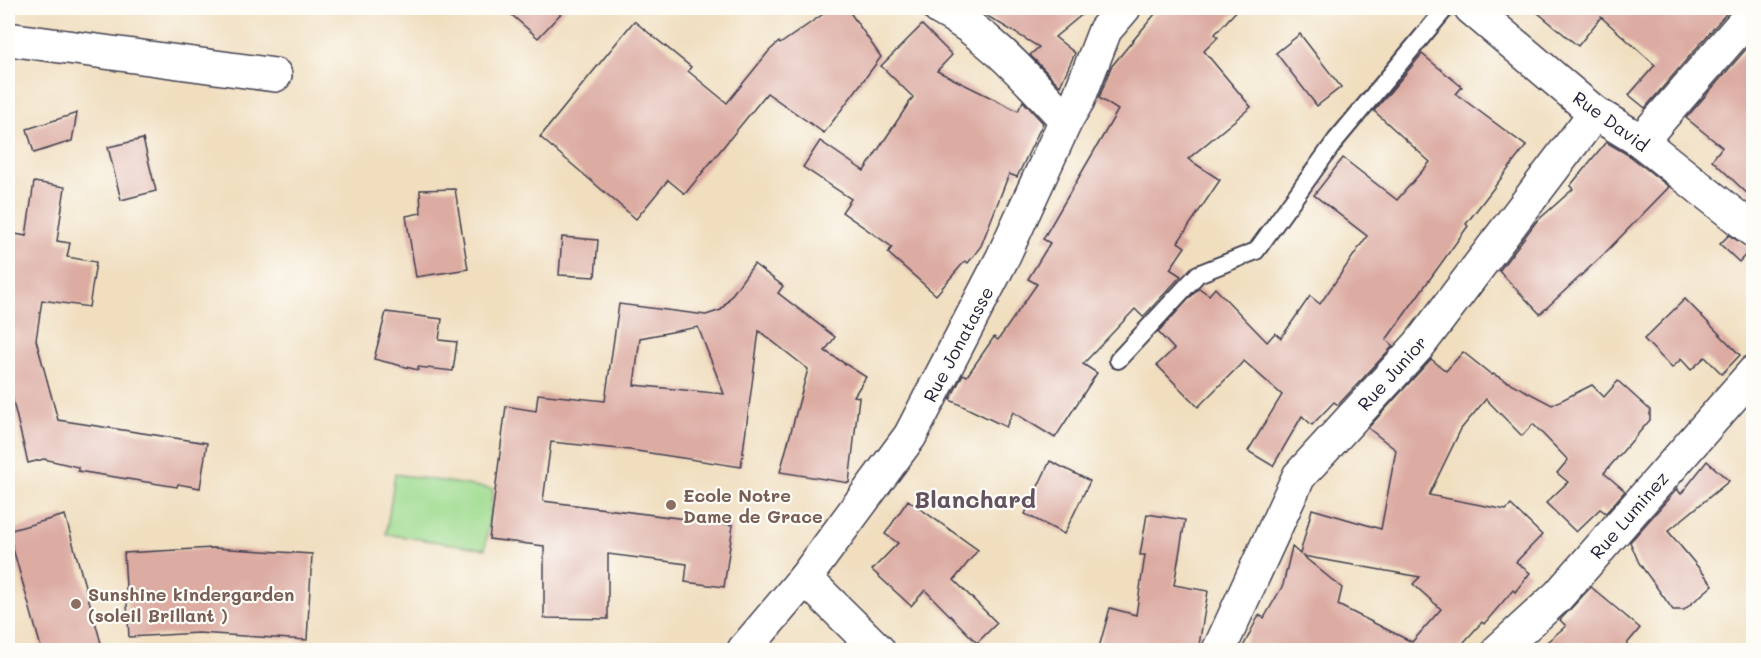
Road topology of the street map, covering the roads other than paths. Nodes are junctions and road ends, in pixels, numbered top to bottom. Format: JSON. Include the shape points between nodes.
{"nodes":[{"id":1,"x":939,"y":8,"type":"edge"},
{"id":2,"x":1124,"y":8,"type":"edge"},
{"id":3,"x":1446,"y":8,"type":"edge"},
{"id":4,"x":1472,"y":8,"type":"edge"},
{"id":5,"x":1754,"y":11,"type":"edge"},
{"id":6,"x":8,"y":39,"type":"edge"},
{"id":7,"x":275,"y":75,"type":"dead end"},
{"id":8,"x":1595,"y":113,"type":"junction"},
{"id":9,"x":1066,"y":120,"type":"junction"},
{"id":10,"x":1641,"y":141,"type":"junction"},
{"id":11,"x":1754,"y":231,"type":"edge"},
{"id":12,"x":1118,"y":360,"type":"dead end"},
{"id":13,"x":1754,"y":372,"type":"edge"},
{"id":14,"x":805,"y":578,"type":"junction"},
{"id":15,"x":744,"y":651,"type":"edge"},
{"id":16,"x":878,"y":651,"type":"edge"},
{"id":17,"x":1219,"y":651,"type":"edge"},
{"id":18,"x":1498,"y":651,"type":"edge"}],
"edges":[{"from":1,"to":9,"type":"street","via":[[958,18],[1013,63]]},
{"from":2,"to":9,"type":"street","name":"Rue Jonatasse","via":[[1106,30]]},
{"from":3,"to":12,"type":"lane","via":[[1336,140],[1256,251],[1198,274]]},
{"from":4,"to":8,"type":"street","name":"Rue David"},
{"from":5,"to":10,"type":"street"},
{"from":6,"to":7,"type":"street"},
{"from":8,"to":10,"type":"street","name":"Rue David"},
{"from":8,"to":17,"type":"street","name":"Rue Junior","via":[[1419,345],[1299,476]]},
{"from":9,"to":14,"type":"street","name":"Rue Jonatasse","via":[[1003,257],[910,436]]},
{"from":10,"to":11,"type":"street","name":"Rue David"},
{"from":13,"to":18,"type":"street","name":"Rue Luminez","via":[[1558,596]]},
{"from":14,"to":15,"type":"street","name":"Rue Jonatasse"},
{"from":14,"to":16,"type":"street"}]}
